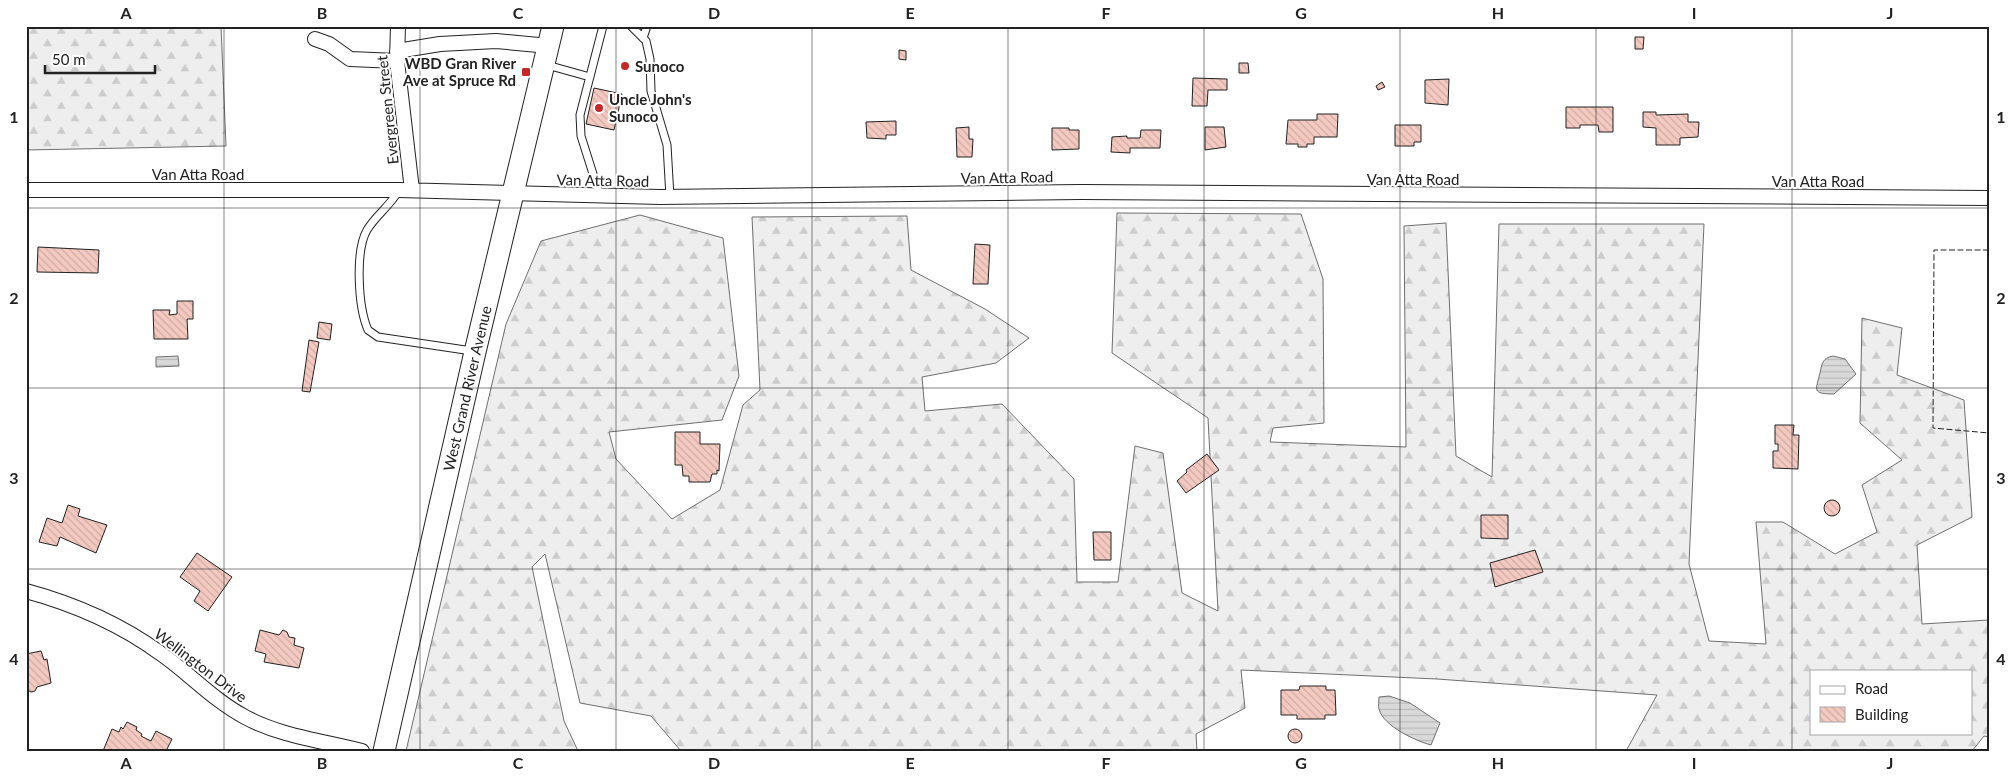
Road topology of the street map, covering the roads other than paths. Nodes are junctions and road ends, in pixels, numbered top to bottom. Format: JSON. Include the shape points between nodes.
{"nodes":[{"id":1,"x":398,"y":26,"type":"edge"},
{"id":2,"x":602,"y":26,"type":"edge"},
{"id":3,"x":631,"y":26,"type":"edge"},
{"id":4,"x":647,"y":26,"type":"edge"},
{"id":5,"x":643,"y":38,"type":"junction"},
{"id":6,"x":315,"y":39,"type":"dead end"},
{"id":7,"x":549,"y":46,"type":"edge"},
{"id":8,"x":397,"y":56,"type":"junction"},
{"id":9,"x":590,"y":76,"type":"junction"},
{"id":10,"x":26,"y":190,"type":"edge"},
{"id":11,"x":406,"y":190,"type":"junction"},
{"id":12,"x":513,"y":194,"type":"junction"},
{"id":13,"x":600,"y":196,"type":"junction"},
{"id":14,"x":670,"y":197,"type":"junction"},
{"id":15,"x":1989,"y":198,"type":"edge"},
{"id":16,"x":475,"y":352,"type":"junction"},
{"id":17,"x":26,"y":591,"type":"edge"},
{"id":18,"x":362,"y":751,"type":"edge"},
{"id":19,"x":384,"y":751,"type":"edge"}],
"edges":[{"from":1,"to":8,"type":"street","name":"Evergreen Street"},
{"from":2,"to":9,"type":"lane"},
{"from":3,"to":5,"type":"lane"},
{"from":4,"to":5,"type":"lane"},
{"from":5,"to":14,"type":"lane","via":[[650,59],[651,91],[667,145]]},
{"from":6,"to":8,"type":"street","via":[[329,44],[350,59]]},
{"from":7,"to":8,"type":"street","via":[[496,42],[440,44]]},
{"from":7,"to":9,"type":"lane"},
{"from":7,"to":12,"type":"main road","name":"West Grand River Avenue"},
{"from":8,"to":11,"type":"street","name":"Evergreen Street"},
{"from":9,"to":13,"type":"lane","via":[[580,115],[581,136]]},
{"from":10,"to":11,"type":"street","name":"Van Atta Road"},
{"from":11,"to":12,"type":"street","name":"Van Atta Road"},
{"from":11,"to":16,"type":"lane","via":[[367,230],[361,248],[362,297],[368,330],[378,337]]},
{"from":12,"to":13,"type":"street","name":"Van Atta Road"},
{"from":12,"to":16,"type":"main road","name":"West Grand River Avenue"},
{"from":13,"to":14,"type":"street","name":"Van Atta Road"},
{"from":14,"to":15,"type":"street","name":"Van Atta Road","via":[[1091,192]]},
{"from":16,"to":19,"type":"main road","name":"West Grand River Avenue"},
{"from":17,"to":18,"type":"street","name":"Wellington Drive","via":[[82,610],[141,640],[246,718],[274,730]]}]}
